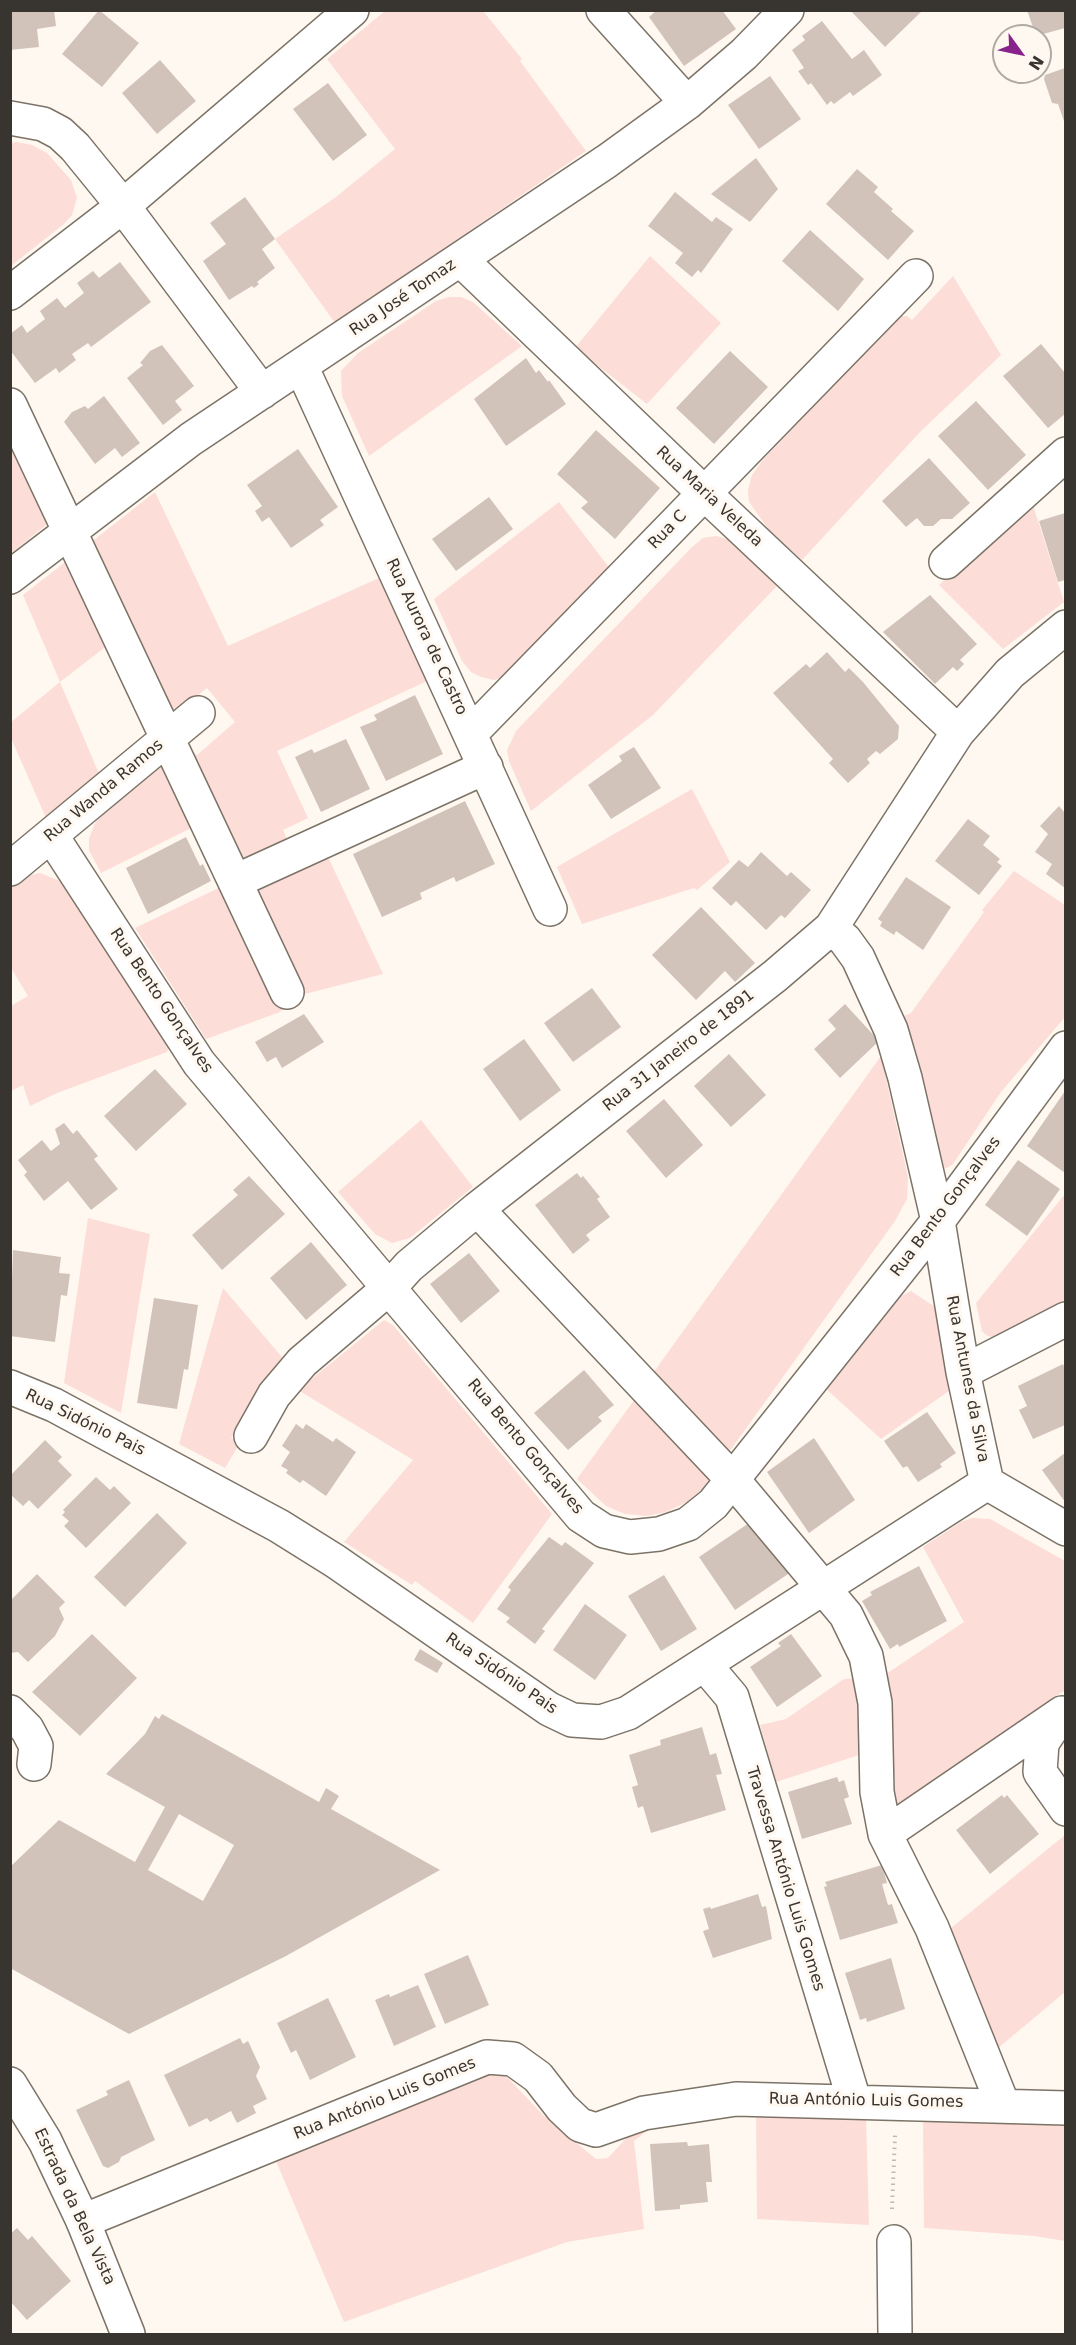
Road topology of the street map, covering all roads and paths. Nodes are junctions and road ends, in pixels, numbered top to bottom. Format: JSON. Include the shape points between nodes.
{"nodes":[{"id":1,"x":352,"y":10,"type":"edge"},
{"id":2,"x":603,"y":10,"type":"edge"},
{"id":3,"x":787,"y":10,"type":"edge"},
{"id":4,"x":687,"y":103,"type":"junction"},
{"id":5,"x":10,"y":118,"type":"edge"},
{"id":6,"x":123,"y":206,"type":"junction"},
{"id":7,"x":461,"y":260,"type":"junction"},
{"id":8,"x":916,"y":276,"type":"dead end"},
{"id":9,"x":10,"y":293,"type":"edge"},
{"id":10,"x":301,"y":366,"type":"junction"},
{"id":11,"x":261,"y":392,"type":"junction"},
{"id":12,"x":10,"y":405,"type":"edge"},
{"id":13,"x":1065,"y":454,"type":"edge"},
{"id":14,"x":704,"y":493,"type":"junction"},
{"id":15,"x":69,"y":532,"type":"junction"},
{"id":16,"x":946,"y":562,"type":"dead end"},
{"id":17,"x":10,"y":577,"type":"edge"},
{"id":18,"x":1065,"y":627,"type":"edge"},
{"id":19,"x":198,"y":713,"type":"dead end"},
{"id":20,"x":958,"y":732,"type":"junction"},
{"id":21,"x":471,"y":733,"type":"junction"},
{"id":22,"x":168,"y":738,"type":"junction"},
{"id":23,"x":486,"y":767,"type":"junction"},
{"id":24,"x":51,"y":835,"type":"junction"},
{"id":25,"x":10,"y":869,"type":"edge"},
{"id":26,"x":236,"y":881,"type":"junction"},
{"id":27,"x":550,"y":909,"type":"dead end"},
{"id":28,"x":831,"y":928,"type":"junction"},
{"id":29,"x":287,"y":992,"type":"dead end"},
{"id":30,"x":1065,"y":1048,"type":"edge"},
{"id":31,"x":477,"y":1209,"type":"junction"},
{"id":32,"x":938,"y":1221,"type":"junction"},
{"id":33,"x":390,"y":1287,"type":"junction"},
{"id":34,"x":1065,"y":1319,"type":"edge"},
{"id":35,"x":963,"y":1372,"type":"junction"},
{"id":36,"x":10,"y":1387,"type":"edge"},
{"id":37,"x":251,"y":1436,"type":"dead end"},
{"id":38,"x":733,"y":1480,"type":"junction"},
{"id":39,"x":987,"y":1483,"type":"junction"},
{"id":40,"x":1065,"y":1528,"type":"edge"},
{"id":41,"x":824,"y":1587,"type":"junction"},
{"id":42,"x":705,"y":1665,"type":"junction"},
{"id":43,"x":10,"y":1712,"type":"edge"},
{"id":44,"x":1064,"y":1712,"type":"edge"},
{"id":45,"x":34,"y":1764,"type":"dead end"},
{"id":46,"x":1065,"y":1809,"type":"edge"},
{"id":47,"x":885,"y":1834,"type":"junction"},
{"id":48,"x":10,"y":2084,"type":"edge"},
{"id":49,"x":854,"y":2100,"type":"junction"},
{"id":50,"x":897,"y":2102,"type":"junction"},
{"id":51,"x":1003,"y":2104,"type":"junction"},
{"id":52,"x":1065,"y":2108,"type":"edge"},
{"id":53,"x":83,"y":2221,"type":"junction"},
{"id":54,"x":894,"y":2242,"type":"joint"},
{"id":55,"x":128,"y":2334,"type":"edge"},
{"id":56,"x":895,"y":2334,"type":"edge"}],
"edges":[{"from":1,"to":6,"type":"street"},
{"from":2,"to":4,"type":"street"},
{"from":3,"to":4,"type":"street","name":"Rua José Tomaz"},
{"from":4,"to":7,"type":"street","name":"Rua José Tomaz"},
{"from":5,"to":6,"type":"street","via":[[43,124],[60,133]]},
{"from":6,"to":9,"type":"street"},
{"from":6,"to":11,"type":"street"},
{"from":7,"to":10,"type":"street","name":"Rua José Tomaz"},
{"from":7,"to":14,"type":"street","name":"Rua Maria Veleda"},
{"from":8,"to":14,"type":"street","name":"Rua C"},
{"from":10,"to":11,"type":"street","name":"Rua José Tomaz"},
{"from":10,"to":21,"type":"street","name":"Rua Aurora de Castro"},
{"from":11,"to":15,"type":"street","name":"Rua José Tomaz","via":[[191,439]]},
{"from":12,"to":15,"type":"street"},
{"from":13,"to":16,"type":"street"},
{"from":14,"to":20,"type":"street","name":"Rua Maria Veleda"},
{"from":14,"to":21,"type":"street","name":"Rua C"},
{"from":15,"to":17,"type":"street","name":"Rua José Tomaz"},
{"from":15,"to":22,"type":"street"},
{"from":18,"to":20,"type":"street","name":"Rua 31 Janeiro de 1891","via":[[1010,673]]},
{"from":19,"to":22,"type":"street","name":"Rua Wanda Ramos"},
{"from":20,"to":28,"type":"street","name":"Rua 31 Janeiro de 1891"},
{"from":21,"to":23,"type":"street","name":"Rua Aurora de Castro"},
{"from":22,"to":24,"type":"street","name":"Rua Wanda Ramos"},
{"from":22,"to":26,"type":"street"},
{"from":23,"to":26,"type":"street"},
{"from":23,"to":27,"type":"street","name":"Rua Aurora de Castro"},
{"from":24,"to":25,"type":"street","name":"Rua Wanda Ramos"},
{"from":24,"to":33,"type":"street","name":"Rua Bento Gonçalves","via":[[199,1062]]},
{"from":26,"to":29,"type":"street"},
{"from":28,"to":31,"type":"street","name":"Rua 31 Janeiro de 1891","via":[[716,1024]]},
{"from":28,"to":32,"type":"street","name":"Rua Antunes da Silva","via":[[858,958],[891,1030]]},
{"from":30,"to":32,"type":"street","name":"Rua Bento Gonçalves"},
{"from":31,"to":33,"type":"street","name":"Rua 31 Janeiro de 1891"},
{"from":31,"to":38,"type":"street"},
{"from":32,"to":35,"type":"street","name":"Rua Antunes da Silva"},
{"from":32,"to":38,"type":"street","name":"Rua Bento Gonçalves"},
{"from":33,"to":37,"type":"street","name":"Rua 31 Janeiro de 1891","via":[[302,1362],[274,1395]]},
{"from":33,"to":38,"type":"street","name":"Rua Bento Gonçalves","via":[[581,1516],[604,1531],[630,1537],[659,1534],[688,1524],[713,1504]]},
{"from":34,"to":35,"type":"street"},
{"from":35,"to":39,"type":"street","name":"Rua Antunes da Silva"},
{"from":36,"to":42,"type":"street","name":"Rua Sidónio Pais","via":[[54,1405],[279,1526],[549,1709],[572,1720],[601,1722],[628,1713]]},
{"from":38,"to":41,"type":"street"},
{"from":39,"to":40,"type":"street","name":"Rua Antunes da Silva"},
{"from":39,"to":41,"type":"street","name":"Rua Sidónio Pais"},
{"from":41,"to":42,"type":"street","name":"Rua Sidónio Pais"},
{"from":41,"to":47,"type":"street","via":[[846,1615],[866,1656],[875,1703],[877,1792]]},
{"from":42,"to":49,"type":"street","name":"Travessa António Luis Gomes","via":[[732,1697]]},
{"from":43,"to":45,"type":"street","via":[[27,1729],[36,1746]]},
{"from":44,"to":46,"type":"street","via":[[1042,1743],[1040,1772]]},
{"from":44,"to":47,"type":"street"},
{"from":47,"to":51,"type":"street","via":[[932,1928]]},
{"from":48,"to":53,"type":"street","name":"Estrada da Bela Vista","via":[[45,2141]]},
{"from":49,"to":50,"type":"street","name":"Rua António Luis Gomes"},
{"from":49,"to":53,"type":"street","name":"Rua António Luis Gomes","via":[[736,2099],[644,2113],[596,2130],[580,2125],[538,2077],[513,2059],[487,2057]]},
{"from":50,"to":51,"type":"street","name":"Rua António Luis Gomes"},
{"from":50,"to":54,"type":"path"},
{"from":51,"to":52,"type":"street","name":"Rua António Luis Gomes"},
{"from":53,"to":55,"type":"street","name":"Estrada da Bela Vista"},
{"from":54,"to":56,"type":"street"}]}
